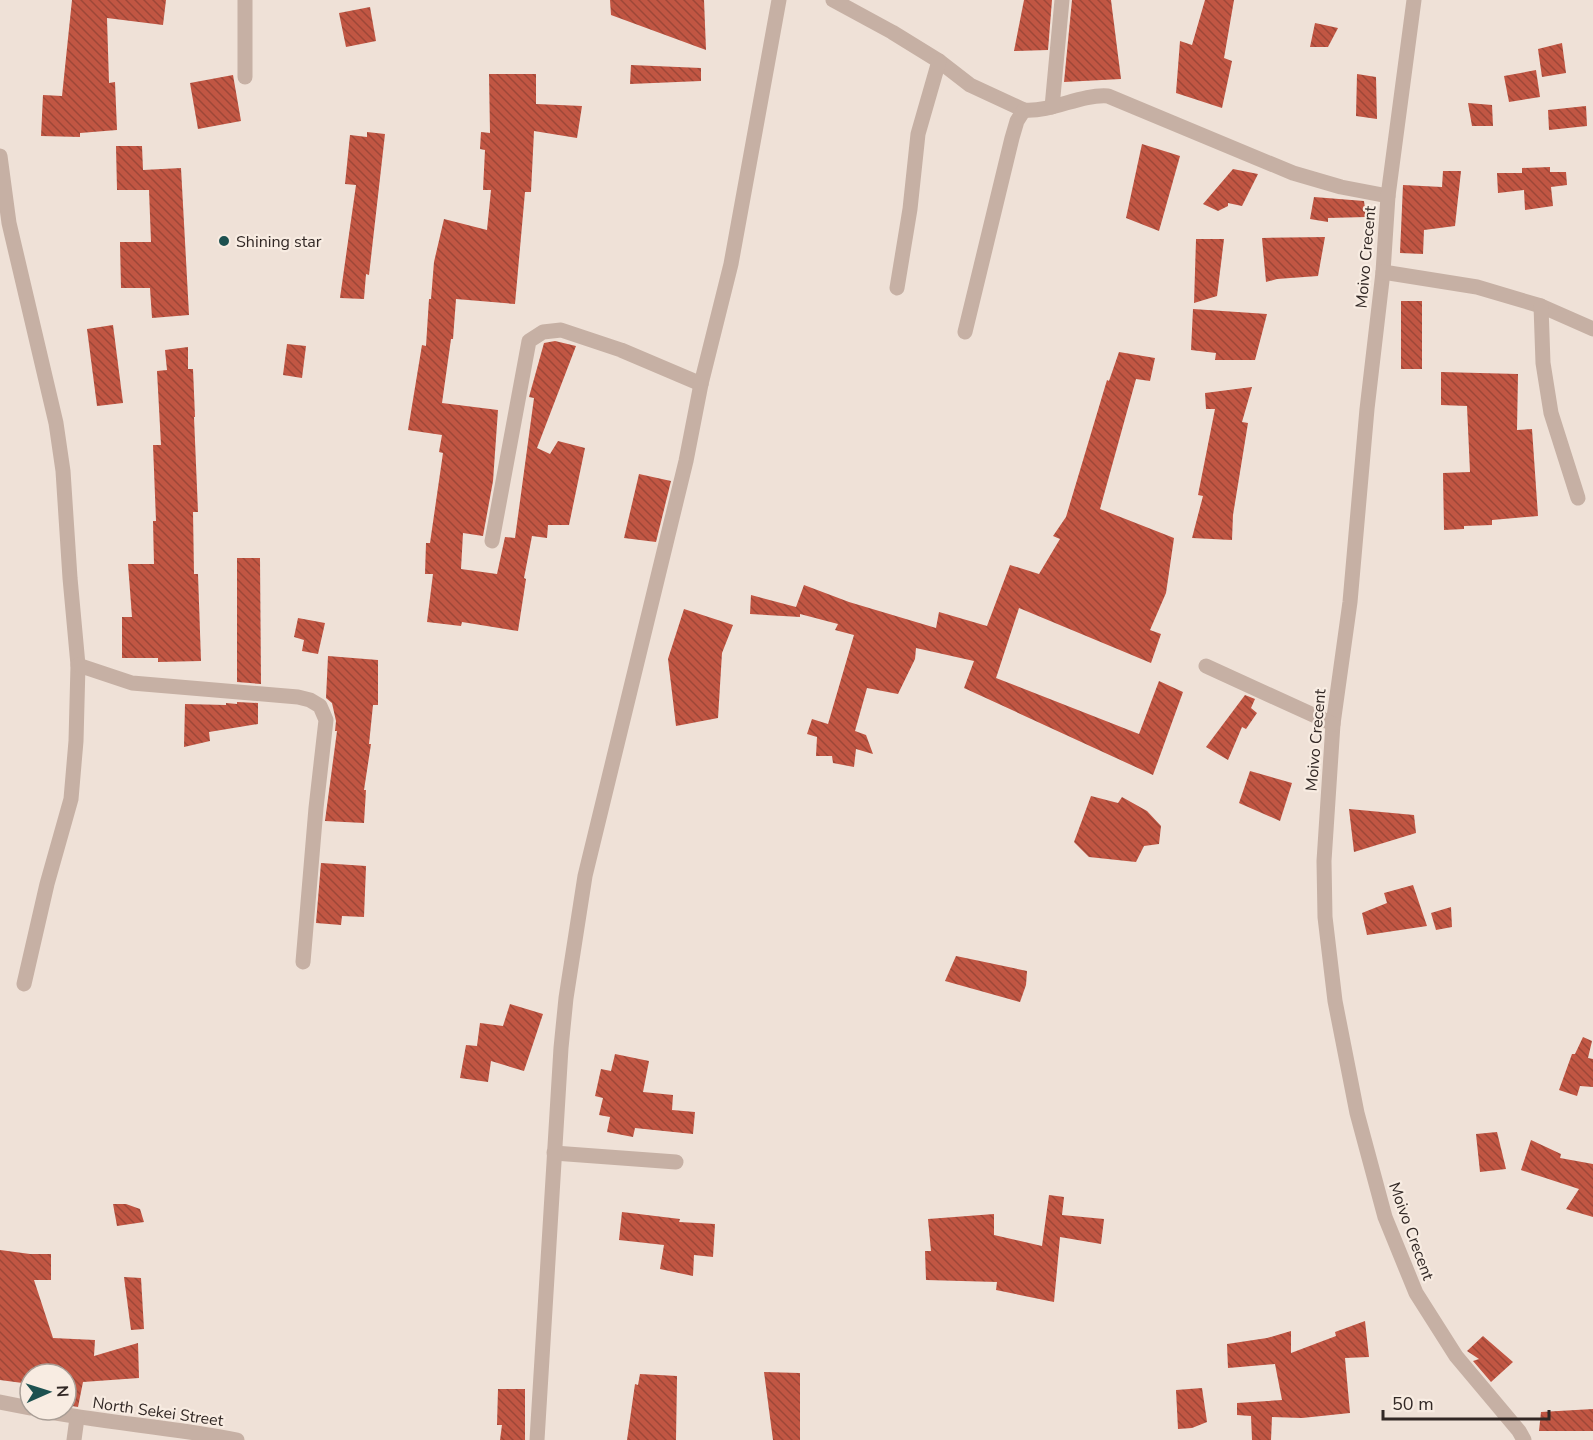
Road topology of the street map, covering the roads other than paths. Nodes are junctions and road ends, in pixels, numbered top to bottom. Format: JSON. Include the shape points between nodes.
{"nodes":[{"id":1,"x":245,"y":0,"type":"edge"},
{"id":2,"x":779,"y":0,"type":"edge"},
{"id":3,"x":833,"y":0,"type":"edge"},
{"id":4,"x":1062,"y":0,"type":"edge"},
{"id":5,"x":1414,"y":0,"type":"edge"},
{"id":6,"x":939,"y":61,"type":"junction"},
{"id":7,"x":245,"y":77,"type":"dead end"},
{"id":8,"x":1052,"y":107,"type":"junction"},
{"id":9,"x":1024,"y":110,"type":"junction"},
{"id":10,"x":0,"y":156,"type":"edge"},
{"id":11,"x":1388,"y":196,"type":"junction"},
{"id":12,"x":1383,"y":272,"type":"junction"},
{"id":13,"x":897,"y":288,"type":"dead end"},
{"id":14,"x":1541,"y":306,"type":"junction"},
{"id":15,"x":1593,"y":329,"type":"edge"},
{"id":16,"x":965,"y":332,"type":"dead end"},
{"id":17,"x":701,"y":384,"type":"junction"},
{"id":18,"x":1578,"y":498,"type":"dead end"},
{"id":19,"x":492,"y":541,"type":"dead end"},
{"id":20,"x":78,"y":665,"type":"junction"},
{"id":21,"x":1206,"y":666,"type":"dead end"},
{"id":22,"x":1333,"y":724,"type":"junction"},
{"id":23,"x":303,"y":962,"type":"dead end"},
{"id":24,"x":24,"y":984,"type":"dead end"},
{"id":25,"x":554,"y":1154,"type":"junction"},
{"id":26,"x":676,"y":1162,"type":"dead end"},
{"id":27,"x":0,"y":1402,"type":"edge"},
{"id":28,"x":18,"y":1406,"type":"edge"},
{"id":29,"x":78,"y":1418,"type":"edge"},
{"id":30,"x":76,"y":1422,"type":"edge"},
{"id":31,"x":74,"y":1440,"type":"edge"},
{"id":32,"x":237,"y":1440,"type":"edge"},
{"id":33,"x":537,"y":1440,"type":"edge"},
{"id":34,"x":1524,"y":1440,"type":"edge"}],
"edges":[{"from":1,"to":7,"type":"street"},
{"from":2,"to":17,"type":"street","via":[[731,264]]},
{"from":3,"to":6,"type":"street"},
{"from":4,"to":8,"type":"street"},
{"from":5,"to":11,"type":"street","name":"Moivo Crecent"},
{"from":6,"to":9,"type":"street","via":[[970,85]]},
{"from":6,"to":13,"type":"street","via":[[918,134]]},
{"from":8,"to":9,"type":"street"},
{"from":8,"to":11,"type":"street","via":[[1108,96],[1293,173]]},
{"from":9,"to":16,"type":"street","via":[[1012,138]]},
{"from":10,"to":20,"type":"street","via":[[9,223],[57,423]]},
{"from":11,"to":12,"type":"street","name":"Moivo Crecent"},
{"from":12,"to":14,"type":"street","via":[[1477,287]]},
{"from":12,"to":22,"type":"street","name":"Moivo Crecent","via":[[1350,602]]},
{"from":14,"to":15,"type":"street"},
{"from":14,"to":18,"type":"street","via":[[1543,363],[1551,413]]},
{"from":17,"to":19,"type":"street","via":[[561,330],[543,332],[530,341]]},
{"from":17,"to":25,"type":"street","via":[[585,876],[566,998]]},
{"from":20,"to":23,"type":"street","via":[[132,683],[298,697],[320,706],[326,720]]},
{"from":20,"to":24,"type":"street","via":[[71,799]]},
{"from":21,"to":22,"type":"street"},
{"from":22,"to":34,"type":"street","name":"Moivo Crecent","via":[[1324,861],[1325,918],[1335,1001],[1357,1113],[1385,1217],[1416,1293],[1456,1356]]},
{"from":25,"to":26,"type":"street"},
{"from":25,"to":33,"type":"street"},
{"from":27,"to":28,"type":"street"},
{"from":29,"to":32,"type":"street","name":"North Sekei Street"},
{"from":30,"to":31,"type":"street"}]}
